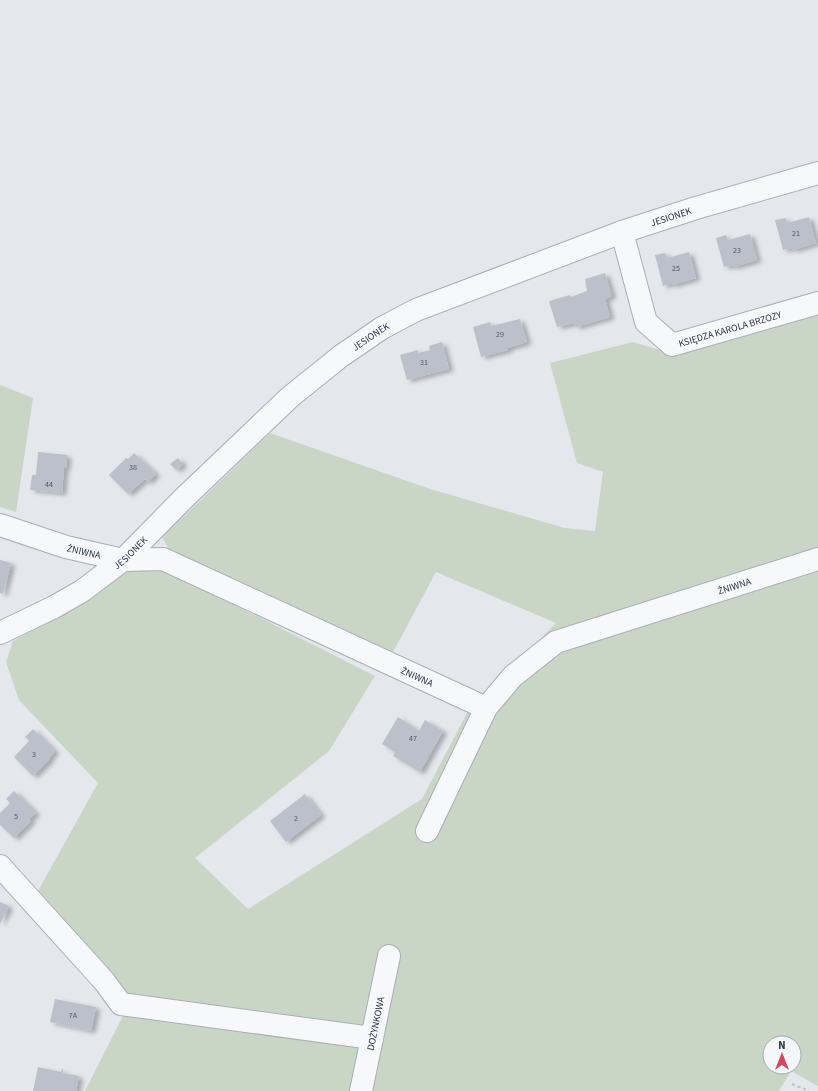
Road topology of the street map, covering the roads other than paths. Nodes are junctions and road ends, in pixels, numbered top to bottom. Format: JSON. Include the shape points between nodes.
{"nodes":[{"id":1,"x":818,"y":173,"type":"edge"},
{"id":2,"x":622,"y":232,"type":"junction"},
{"id":3,"x":818,"y":303,"type":"edge"},
{"id":4,"x":0,"y":525,"type":"edge"},
{"id":5,"x":818,"y":559,"type":"edge"},
{"id":6,"x":123,"y":560,"type":"junction"},
{"id":7,"x":0,"y":633,"type":"edge"},
{"id":8,"x":486,"y":708,"type":"junction"},
{"id":9,"x":427,"y":830,"type":"dead end"},
{"id":10,"x":0,"y":866,"type":"edge"},
{"id":11,"x":389,"y":956,"type":"dead end"},
{"id":12,"x":372,"y":1038,"type":"junction"},
{"id":13,"x":361,"y":1091,"type":"edge"}],
"edges":[{"from":1,"to":2,"type":"street","name":"JESIONEK"},
{"from":2,"to":3,"type":"street","name":"KSIĘDZA KAROLA BRZOZY","via":[[646,322],[672,345]]},
{"from":2,"to":6,"type":"street","name":"JESIONEK","via":[[416,310],[382,328],[290,396]]},
{"from":4,"to":6,"type":"street","name":"ŻNIWNA","via":[[66,547]]},
{"from":5,"to":8,"type":"street","name":"ŻNIWNA","via":[[556,642],[513,676]]},
{"from":6,"to":7,"type":"street","name":"JESIONEK","via":[[82,591]]},
{"from":6,"to":8,"type":"street","name":"ŻNIWNA","via":[[164,559]]},
{"from":8,"to":9,"type":"street"},
{"from":10,"to":12,"type":"street","via":[[104,981],[121,1004]]},
{"from":11,"to":12,"type":"street","name":"DOŻYNKOWA"},
{"from":12,"to":13,"type":"street","name":"DOŻYNKOWA"}]}
